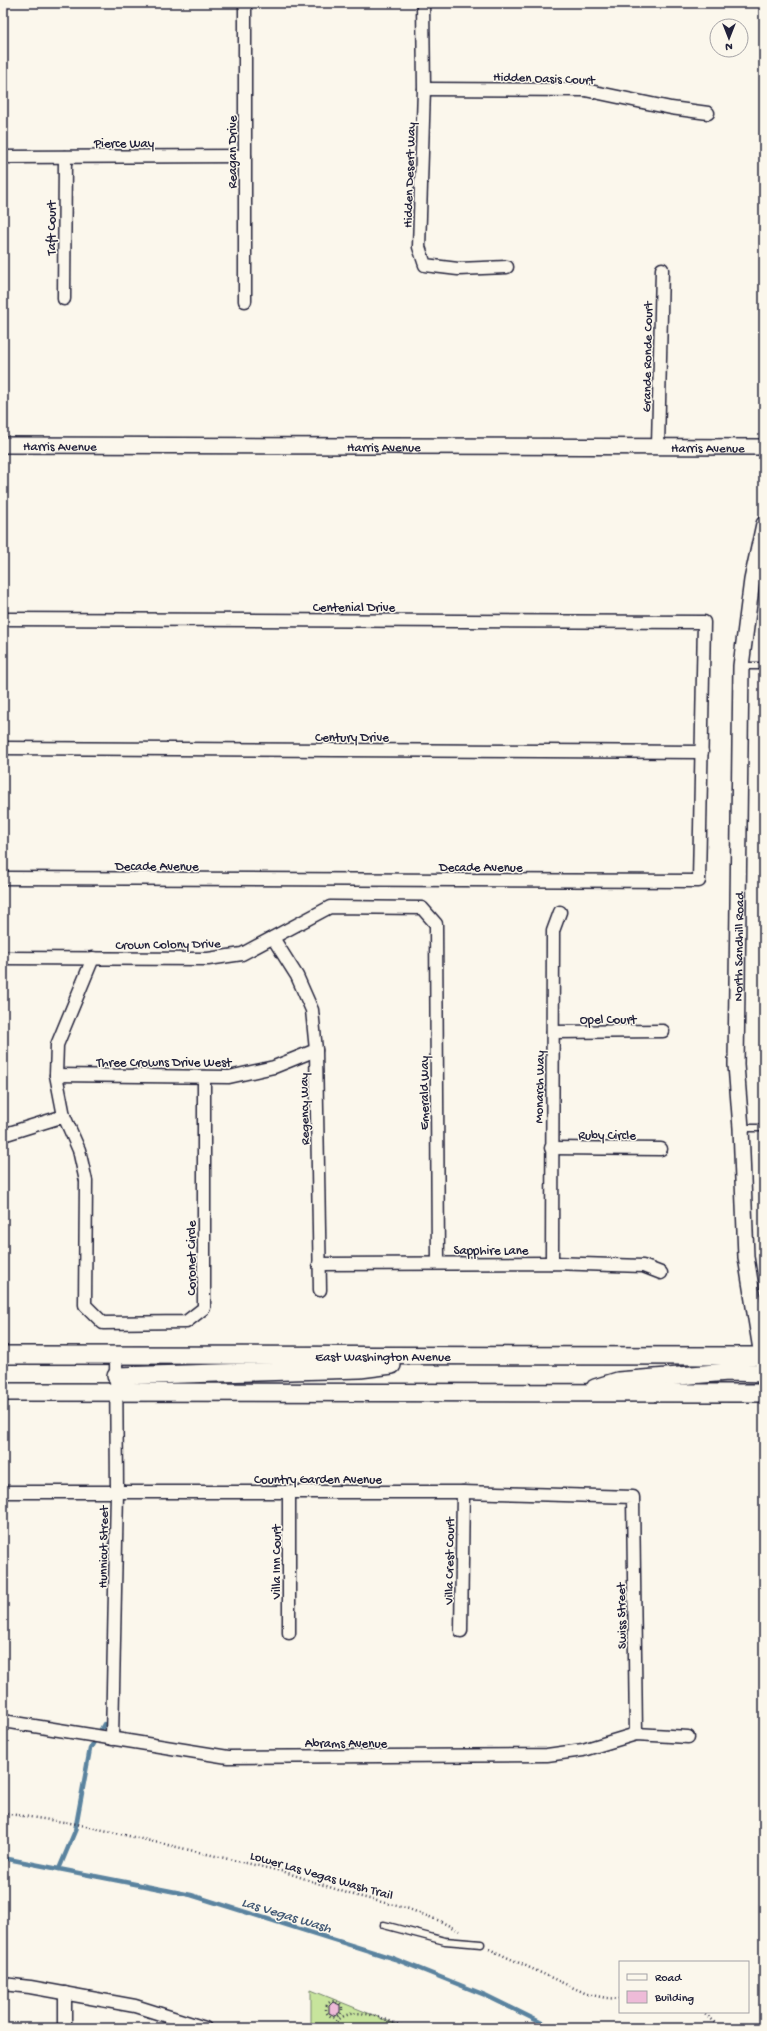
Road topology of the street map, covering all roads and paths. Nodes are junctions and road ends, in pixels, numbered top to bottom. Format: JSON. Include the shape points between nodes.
{"nodes":[{"id":1,"x":244,"y":3,"type":"edge"},
{"id":2,"x":423,"y":3,"type":"edge"},
{"id":3,"x":424,"y":89,"type":"junction"},
{"id":4,"x":708,"y":113,"type":"dead end"},
{"id":5,"x":244,"y":156,"type":"junction"},
{"id":6,"x":3,"y":157,"type":"edge"},
{"id":7,"x":65,"y":157,"type":"junction"},
{"id":8,"x":507,"y":268,"type":"dead end"},
{"id":9,"x":662,"y":269,"type":"dead end"},
{"id":10,"x":64,"y":299,"type":"dead end"},
{"id":11,"x":244,"y":300,"type":"dead end"},
{"id":12,"x":3,"y":445,"type":"edge"},
{"id":13,"x":658,"y":446,"type":"junction"},
{"id":14,"x":764,"y":447,"type":"edge"},
{"id":15,"x":764,"y":524,"type":"edge"},
{"id":16,"x":3,"y":618,"type":"edge"},
{"id":17,"x":704,"y":622,"type":"joint"},
{"id":18,"x":741,"y":666,"type":"junction"},
{"id":19,"x":764,"y":666,"type":"edge"},
{"id":20,"x":3,"y":748,"type":"edge"},
{"id":21,"x":702,"y":752,"type":"junction"},
{"id":22,"x":3,"y":878,"type":"edge"},
{"id":23,"x":560,"y":912,"type":"dead end"},
{"id":24,"x":436,"y":924,"type":"joint"},
{"id":25,"x":273,"y":938,"type":"junction"},
{"id":26,"x":3,"y":958,"type":"edge"},
{"id":27,"x":93,"y":958,"type":"junction"},
{"id":28,"x":663,"y":1031,"type":"dead end"},
{"id":29,"x":553,"y":1032,"type":"junction"},
{"id":30,"x":316,"y":1050,"type":"junction"},
{"id":31,"x":56,"y":1075,"type":"junction"},
{"id":32,"x":204,"y":1077,"type":"junction"},
{"id":33,"x":64,"y":1116,"type":"junction"},
{"id":34,"x":741,"y":1128,"type":"junction"},
{"id":35,"x":764,"y":1128,"type":"edge"},
{"id":36,"x":3,"y":1135,"type":"edge"},
{"id":37,"x":551,"y":1148,"type":"junction"},
{"id":38,"x":662,"y":1149,"type":"dead end"},
{"id":39,"x":438,"y":1263,"type":"junction"},
{"id":40,"x":552,"y":1263,"type":"junction"},
{"id":41,"x":319,"y":1264,"type":"junction"},
{"id":42,"x":662,"y":1273,"type":"dead end"},
{"id":43,"x":320,"y":1290,"type":"dead end"},
{"id":44,"x":3,"y":1355,"type":"edge"},
{"id":45,"x":116,"y":1355,"type":"junction"},
{"id":46,"x":446,"y":1356,"type":"junction"},
{"id":47,"x":763,"y":1361,"type":"edge"},
{"id":48,"x":764,"y":1373,"type":"edge"},
{"id":49,"x":116,"y":1376,"type":"junction"},
{"id":50,"x":3,"y":1392,"type":"edge"},
{"id":51,"x":116,"y":1393,"type":"junction"},
{"id":52,"x":578,"y":1394,"type":"junction"},
{"id":53,"x":764,"y":1394,"type":"edge"},
{"id":54,"x":289,"y":1491,"type":"junction"},
{"id":55,"x":3,"y":1492,"type":"edge"},
{"id":56,"x":117,"y":1492,"type":"junction"},
{"id":57,"x":462,"y":1492,"type":"junction"},
{"id":58,"x":633,"y":1497,"type":"joint"},
{"id":59,"x":461,"y":1631,"type":"dead end"},
{"id":60,"x":289,"y":1633,"type":"dead end"},
{"id":61,"x":3,"y":1721,"type":"edge"},
{"id":62,"x":636,"y":1734,"type":"junction"},
{"id":63,"x":688,"y":1737,"type":"dead end"},
{"id":64,"x":112,"y":1739,"type":"junction"},
{"id":65,"x":3,"y":1813,"type":"edge"},
{"id":66,"x":384,"y":1924,"type":"dead end"},
{"id":67,"x":481,"y":1944,"type":"junction"},
{"id":68,"x":3,"y":1984,"type":"edge"},
{"id":69,"x":65,"y":1993,"type":"junction"},
{"id":70,"x":619,"y":1999,"type":"edge"},
{"id":71,"x":703,"y":2013,"type":"edge"},
{"id":72,"x":339,"y":2017,"type":"junction"},
{"id":73,"x":65,"y":2028,"type":"edge"},
{"id":74,"x":205,"y":2028,"type":"edge"},
{"id":75,"x":332,"y":2028,"type":"edge"},
{"id":76,"x":406,"y":2028,"type":"edge"},
{"id":77,"x":723,"y":2028,"type":"edge"}],
"edges":[{"from":1,"to":5,"type":"street","name":"Reagan Drive"},
{"from":2,"to":3,"type":"street","name":"Hidden Desert Way"},
{"from":3,"to":4,"type":"street","name":"Hidden Oasis Court","via":[[585,90]]},
{"from":3,"to":8,"type":"street","name":"Hidden Desert Way","via":[[420,247],[425,265],[458,270]]},
{"from":5,"to":7,"type":"street","name":"Pierce Way"},
{"from":5,"to":11,"type":"street","name":"Reagan Drive"},
{"from":6,"to":7,"type":"street","name":"Pierce Way"},
{"from":7,"to":10,"type":"street","name":"Taft Court"},
{"from":9,"to":13,"type":"street","name":"Grande Ronde Court"},
{"from":12,"to":13,"type":"street","name":"Harris Avenue"},
{"from":13,"to":14,"type":"street","name":"Harris Avenue"},
{"from":15,"to":18,"type":"street","name":"North Sandhill Road","via":[[752,580]]},
{"from":16,"to":17,"type":"street","name":"Centenial Drive"},
{"from":17,"to":21,"type":"street","name":"Decade Avenue"},
{"from":18,"to":19,"type":"lane"},
{"from":18,"to":34,"type":"street","name":"North Sandhill Road","via":[[736,1066]]},
{"from":20,"to":21,"type":"street","name":"Century Drive"},
{"from":21,"to":22,"type":"street","name":"Decade Avenue","via":[[699,881]]},
{"from":23,"to":29,"type":"street","name":"Monarch Way","via":[[553,931]]},
{"from":24,"to":25,"type":"street","name":"Crown Colony Drive","via":[[422,908],[330,907]]},
{"from":24,"to":39,"type":"street","name":"Emerald Way"},
{"from":25,"to":27,"type":"street","name":"Crown Colony Drive","via":[[242,954],[208,959]]},
{"from":25,"to":30,"type":"street","name":"Regency Way","via":[[297,976],[312,1010]]},
{"from":26,"to":27,"type":"street","name":"Crown Colony Drive"},
{"from":27,"to":31,"type":"street","via":[[57,1045]]},
{"from":28,"to":29,"type":"street","name":"Opel Court"},
{"from":29,"to":37,"type":"street","name":"Monarch Way"},
{"from":30,"to":32,"type":"street","name":"Three Crowns Drive West","via":[[274,1067],[229,1077]]},
{"from":30,"to":41,"type":"street","name":"Regency Way"},
{"from":31,"to":32,"type":"street","name":"Three Crowns Drive West"},
{"from":31,"to":33,"type":"street"},
{"from":32,"to":33,"type":"street","name":"Coronet Circle","via":[[204,1308],[186,1322],[103,1323],[85,1305],[86,1181],[79,1150]]},
{"from":33,"to":36,"type":"street"},
{"from":34,"to":35,"type":"lane"},
{"from":34,"to":47,"type":"street","name":"North Sandhill Road","via":[[746,1257]]},
{"from":37,"to":38,"type":"street","name":"Ruby Circle"},
{"from":37,"to":40,"type":"street","name":"Monarch Way"},
{"from":39,"to":40,"type":"street","name":"Sapphire Lane"},
{"from":39,"to":41,"type":"street","name":"Sapphire Lane"},
{"from":40,"to":42,"type":"street","name":"Sapphire Lane","via":[[643,1266]]},
{"from":41,"to":43,"type":"street","name":"Regency Way"},
{"from":44,"to":45,"type":"main road","name":"East Washington Avenue"},
{"from":45,"to":46,"type":"main road","name":"East Washington Avenue"},
{"from":45,"to":49,"type":"street","name":"Hunnicut Street"},
{"from":46,"to":47,"type":"main road","name":"East Washington Avenue"},
{"from":46,"to":49,"type":"main road","via":[[360,1369]]},
{"from":48,"to":52,"type":"main road","via":[[728,1372],[618,1381]]},
{"from":49,"to":51,"type":"street","name":"Hunnicut Street"},
{"from":50,"to":51,"type":"main road"},
{"from":51,"to":52,"type":"main road"},
{"from":51,"to":56,"type":"street","name":"Hunnicut Street"},
{"from":52,"to":53,"type":"main road"},
{"from":54,"to":56,"type":"street","name":"Country Garden Avenue"},
{"from":54,"to":57,"type":"street","name":"Country Garden Avenue"},
{"from":54,"to":60,"type":"street","name":"Villa Inn Court"},
{"from":55,"to":56,"type":"street","name":"Country Garden Avenue"},
{"from":56,"to":64,"type":"street","name":"Hunnicut Street"},
{"from":57,"to":58,"type":"street","name":"Country Garden Avenue"},
{"from":57,"to":59,"type":"street","name":"Villa Crest Court"},
{"from":58,"to":62,"type":"street","name":"Swiss Street"},
{"from":61,"to":64,"type":"street","name":"Abrams Avenue"},
{"from":62,"to":63,"type":"street","name":"Abrams Avenue"},
{"from":62,"to":64,"type":"street","name":"Abrams Avenue","via":[[583,1750],[547,1755],[228,1756]]},
{"from":65,"to":67,"type":"path","name":"Lower Las Vegas Wash Trail","via":[[77,1824],[285,1872],[350,1894],[408,1908],[440,1920]]},
{"from":66,"to":67,"type":"lane","via":[[446,1941]]},
{"from":67,"to":70,"type":"path","name":"Lower Las Vegas Wash Trail","via":[[587,1994]]},
{"from":68,"to":69,"type":"street"},
{"from":69,"to":73,"type":"street"},
{"from":69,"to":74,"type":"street","via":[[135,2006]]},
{"from":71,"to":77,"type":"path"},
{"from":72,"to":72,"type":"path","via":[[329,2015],[326,2008],[328,2003],[333,2001],[340,2004],[342,2009]]},
{"from":72,"to":75,"type":"path"},
{"from":72,"to":76,"type":"path","via":[[360,2013],[379,2016]]}]}
